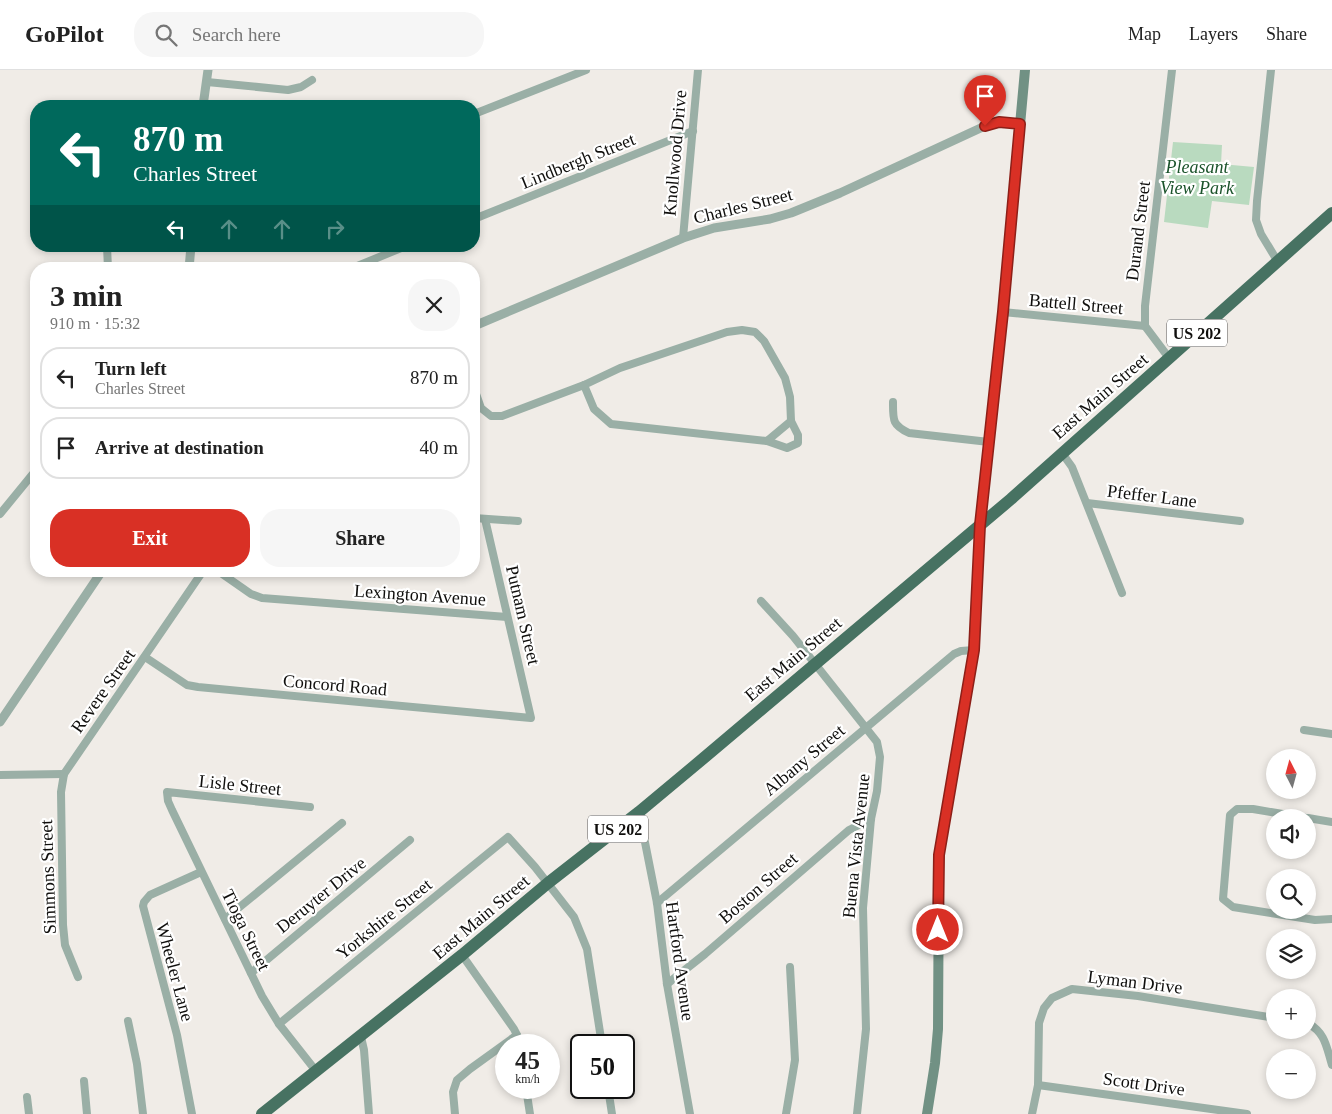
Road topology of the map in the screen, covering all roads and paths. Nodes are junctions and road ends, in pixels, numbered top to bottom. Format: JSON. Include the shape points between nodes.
{"nodes":[{"id":1,"x":208,"y":70,"type":"edge"},
{"id":2,"x":586,"y":70,"type":"edge"},
{"id":3,"x":698,"y":70,"type":"edge"},
{"id":4,"x":1025,"y":70,"type":"edge"},
{"id":5,"x":1172,"y":70,"type":"edge"},
{"id":6,"x":1271,"y":70,"type":"edge"},
{"id":7,"x":312,"y":80,"type":"dead end"},
{"id":8,"x":207,"y":82,"type":"junction"},
{"id":9,"x":204,"y":100,"type":"edge"},
{"id":10,"x":480,"y":112,"type":"edge"},
{"id":11,"x":1020,"y":124,"type":"junction"},
{"id":12,"x":692,"y":131,"type":"junction"},
{"id":13,"x":1332,"y":213,"type":"edge"},
{"id":14,"x":480,"y":217,"type":"edge"},
{"id":15,"x":683,"y":238,"type":"junction"},
{"id":16,"x":391,"y":252,"type":"edge"},
{"id":17,"x":367,"y":262,"type":"edge"},
{"id":18,"x":1278,"y":262,"type":"junction"},
{"id":19,"x":1003,"y":312,"type":"junction"},
{"id":20,"x":480,"y":323,"type":"edge"},
{"id":21,"x":1145,"y":326,"type":"junction"},
{"id":22,"x":1169,"y":358,"type":"junction"},
{"id":23,"x":584,"y":385,"type":"junction"},
{"id":24,"x":893,"y":402,"type":"dead end"},
{"id":25,"x":480,"y":405,"type":"edge"},
{"id":26,"x":791,"y":421,"type":"junction"},
{"id":27,"x":767,"y":440,"type":"junction"},
{"id":28,"x":989,"y":442,"type":"junction"},
{"id":29,"x":1062,"y":453,"type":"junction"},
{"id":30,"x":30,"y":477,"type":"edge"},
{"id":31,"x":1088,"y":503,"type":"junction"},
{"id":32,"x":0,"y":514,"type":"edge"},
{"id":33,"x":480,"y":518,"type":"edge"},
{"id":34,"x":486,"y":519,"type":"junction"},
{"id":35,"x":1240,"y":521,"type":"dead end"},
{"id":36,"x":518,"y":522,"type":"dead end"},
{"id":37,"x":980,"y":525,"type":"junction"},
{"id":38,"x":98,"y":577,"type":"edge"},
{"id":39,"x":199,"y":577,"type":"edge"},
{"id":40,"x":227,"y":577,"type":"edge"},
{"id":41,"x":1122,"y":593,"type":"dead end"},
{"id":42,"x":761,"y":601,"type":"dead end"},
{"id":43,"x":507,"y":617,"type":"junction"},
{"id":44,"x":974,"y":650,"type":"junction"},
{"id":45,"x":145,"y":657,"type":"junction"},
{"id":46,"x":814,"y":663,"type":"junction"},
{"id":47,"x":531,"y":718,"type":"joint"},
{"id":48,"x":0,"y":722,"type":"edge"},
{"id":49,"x":865,"y":729,"type":"junction"},
{"id":50,"x":1304,"y":730,"type":"dead end"},
{"id":51,"x":1332,"y":734,"type":"edge"},
{"id":52,"x":64,"y":774,"type":"junction"},
{"id":53,"x":0,"y":775,"type":"edge"},
{"id":54,"x":167,"y":792,"type":"joint"},
{"id":55,"x":310,"y":807,"type":"dead end"},
{"id":56,"x":1266,"y":811,"type":"edge"},
{"id":57,"x":639,"y":812,"type":"junction"},
{"id":58,"x":870,"y":818,"type":"junction"},
{"id":59,"x":1316,"y":819,"type":"edge"},
{"id":60,"x":1332,"y":822,"type":"edge"},
{"id":61,"x":342,"y":823,"type":"dead end"},
{"id":62,"x":410,"y":840,"type":"dead end"},
{"id":63,"x":201,"y":872,"type":"junction"},
{"id":64,"x":548,"y":883,"type":"junction"},
{"id":65,"x":658,"y":903,"type":"junction"},
{"id":66,"x":225,"y":919,"type":"junction"},
{"id":67,"x":1332,"y":919,"type":"edge"},
{"id":68,"x":462,"y":955,"type":"junction"},
{"id":69,"x":790,"y":967,"type":"dead end"},
{"id":70,"x":250,"y":973,"type":"junction"},
{"id":71,"x":78,"y":978,"type":"dead end"},
{"id":72,"x":668,"y":984,"type":"junction"},
{"id":73,"x":1266,"y":1017,"type":"edge"},
{"id":74,"x":128,"y":1021,"type":"dead end"},
{"id":75,"x":278,"y":1024,"type":"junction"},
{"id":76,"x":1316,"y":1028,"type":"edge"},
{"id":77,"x":516,"y":1034,"type":"edge"},
{"id":78,"x":600,"y":1034,"type":"edge"},
{"id":79,"x":360,"y":1037,"type":"junction"},
{"id":80,"x":495,"y":1051,"type":"edge"},
{"id":81,"x":1332,"y":1066,"type":"edge"},
{"id":82,"x":316,"y":1071,"type":"junction"},
{"id":83,"x":84,"y":1081,"type":"dead end"},
{"id":84,"x":1038,"y":1085,"type":"junction"},
{"id":85,"x":27,"y":1097,"type":"dead end"},
{"id":86,"x":528,"y":1099,"type":"edge"},
{"id":87,"x":610,"y":1099,"type":"edge"},
{"id":88,"x":265,"y":1113,"type":"edge"},
{"id":89,"x":28,"y":1114,"type":"edge"},
{"id":90,"x":87,"y":1114,"type":"edge"},
{"id":91,"x":142,"y":1114,"type":"edge"},
{"id":92,"x":192,"y":1114,"type":"edge"},
{"id":93,"x":370,"y":1114,"type":"edge"},
{"id":94,"x":455,"y":1114,"type":"edge"},
{"id":95,"x":530,"y":1114,"type":"edge"},
{"id":96,"x":612,"y":1114,"type":"edge"},
{"id":97,"x":690,"y":1114,"type":"edge"},
{"id":98,"x":786,"y":1114,"type":"edge"},
{"id":99,"x":857,"y":1114,"type":"edge"},
{"id":100,"x":927,"y":1114,"type":"edge"},
{"id":101,"x":1032,"y":1114,"type":"edge"},
{"id":102,"x":1247,"y":1114,"type":"edge"}],
"edges":[{"from":1,"to":8,"type":"street"},
{"from":2,"to":10,"type":"street"},
{"from":3,"to":12,"type":"street","name":"Knollwood Drive"},
{"from":4,"to":11,"type":"main road"},
{"from":5,"to":21,"type":"street","name":"Durand Street"},
{"from":6,"to":18,"type":"street","via":[[1256,220]]},
{"from":7,"to":8,"type":"street","via":[[288,90]]},
{"from":8,"to":9,"type":"street"},
{"from":11,"to":15,"type":"street","name":"Charles Street","via":[[999,122],[985,126],[791,213],[714,228]]},
{"from":11,"to":19,"type":"main road"},
{"from":12,"to":14,"type":"street","name":"Lindbergh Street"},
{"from":12,"to":15,"type":"street","name":"Knollwood Drive"},
{"from":13,"to":18,"type":"highway","name":"East Main Street","number":"US 202"},
{"from":15,"to":20,"type":"street","name":"Charles Street"},
{"from":16,"to":17,"type":"street"},
{"from":18,"to":22,"type":"highway","name":"East Main Street","number":"US 202"},
{"from":19,"to":21,"type":"street","name":"Battell Street"},
{"from":19,"to":28,"type":"main road"},
{"from":21,"to":22,"type":"street"},
{"from":22,"to":29,"type":"highway","name":"East Main Street","number":"US 202"},
{"from":23,"to":25,"type":"street","via":[[502,416],[491,416]]},
{"from":23,"to":26,"type":"street","via":[[620,368],[726,332],[755,332],[764,341],[785,378]]},
{"from":23,"to":27,"type":"street","via":[[594,409],[611,424]]},
{"from":24,"to":28,"type":"street","via":[[892,420],[909,433]]},
{"from":26,"to":27,"type":"street"},
{"from":26,"to":27,"type":"street","via":[[798,443],[787,448]]},
{"from":28,"to":37,"type":"main road"},
{"from":29,"to":31,"type":"street","name":"Pfeffer Lane"},
{"from":29,"to":37,"type":"highway","name":"East Main Street","number":"US 202"},
{"from":30,"to":32,"type":"street"},
{"from":31,"to":35,"type":"street","name":"Pfeffer Lane"},
{"from":31,"to":41,"type":"street"},
{"from":33,"to":34,"type":"street"},
{"from":34,"to":36,"type":"street"},
{"from":34,"to":43,"type":"street","name":"Putnam Street"},
{"from":37,"to":44,"type":"main road"},
{"from":37,"to":46,"type":"highway","name":"East Main Street","number":"US 202"},
{"from":38,"to":48,"type":"street"},
{"from":39,"to":45,"type":"street","name":"Revere Street"},
{"from":40,"to":43,"type":"street","name":"Lexington Avenue","via":[[262,598]]},
{"from":42,"to":46,"type":"street","name":"Buena Vista Avenue"},
{"from":43,"to":47,"type":"street","name":"Putnam Street"},
{"from":44,"to":49,"type":"street","name":"Albany Street","via":[[954,654]]},
{"from":44,"to":100,"type":"main road","via":[[939,855],[938,1030]]},
{"from":45,"to":47,"type":"street","name":"Concord Road","via":[[188,685],[198,687]]},
{"from":45,"to":52,"type":"street","name":"Revere Street"},
{"from":46,"to":49,"type":"street","name":"Buena Vista Avenue"},
{"from":46,"to":57,"type":"highway","name":"East Main Street","number":"US 202"},
{"from":49,"to":58,"type":"street","name":"Buena Vista Avenue","via":[[877,742],[880,757],[877,791]]},
{"from":49,"to":65,"type":"street","name":"Albany Street"},
{"from":50,"to":51,"type":"street"},
{"from":52,"to":53,"type":"street"},
{"from":52,"to":71,"type":"street","name":"Simmons Street","via":[[61,792],[63,925],[65,945]]},
{"from":54,"to":55,"type":"street","name":"Lisle Street"},
{"from":54,"to":63,"type":"street","name":"Tioga Street"},
{"from":56,"to":67,"type":"street","via":[[1237,809],[1230,815],[1223,899],[1233,907],[1315,920]]},
{"from":57,"to":64,"type":"highway","name":"East Main Street","number":"US 202"},
{"from":57,"to":65,"type":"street","name":"Hartford Avenue"},
{"from":58,"to":72,"type":"street","name":"Boston Street","via":[[849,830]]},
{"from":58,"to":99,"type":"street","name":"Buena Vista Avenue","via":[[863,908],[866,1029]]},
{"from":59,"to":60,"type":"street"},
{"from":61,"to":66,"type":"street"},
{"from":62,"to":70,"type":"street","name":"Deruyter Drive"},
{"from":63,"to":66,"type":"street","name":"Tioga Street"},
{"from":63,"to":92,"type":"street","name":"Wheeler Lane","via":[[150,895],[143,906],[177,1035]]},
{"from":64,"to":68,"type":"highway","name":"East Main Street","number":"US 202"},
{"from":64,"to":75,"type":"street","name":"Yorkshire Street","via":[[508,837]]},
{"from":64,"to":78,"type":"street","via":[[574,917],[587,949]]},
{"from":65,"to":72,"type":"street","name":"Hartford Avenue"},
{"from":66,"to":70,"type":"street","name":"Tioga Street"},
{"from":68,"to":77,"type":"street"},
{"from":68,"to":79,"type":"highway","name":"East Main Street","number":"US 202"},
{"from":69,"to":98,"type":"street","via":[[795,1060]]},
{"from":70,"to":75,"type":"street","name":"Tioga Street"},
{"from":72,"to":97,"type":"street","name":"Hartford Avenue"},
{"from":73,"to":84,"type":"street","name":"Lyman Drive","via":[[1138,996],[1072,990],[1052,998],[1044,1008],[1039,1022]]},
{"from":74,"to":91,"type":"street"},
{"from":75,"to":82,"type":"street","name":"Tioga Street"},
{"from":76,"to":81,"type":"street","via":[[1324,1036]]},
{"from":79,"to":82,"type":"highway","name":"East Main Street","number":"US 202"},
{"from":79,"to":93,"type":"street"},
{"from":80,"to":94,"type":"street","via":[[457,1080],[453,1092]]},
{"from":82,"to":88,"type":"highway","name":"East Main Street","number":"US 202"},
{"from":83,"to":90,"type":"street"},
{"from":84,"to":101,"type":"street","name":"Lyman Drive"},
{"from":84,"to":102,"type":"street","name":"Scott Drive"},
{"from":85,"to":89,"type":"street"},
{"from":86,"to":95,"type":"street"},
{"from":87,"to":96,"type":"street"}]}
